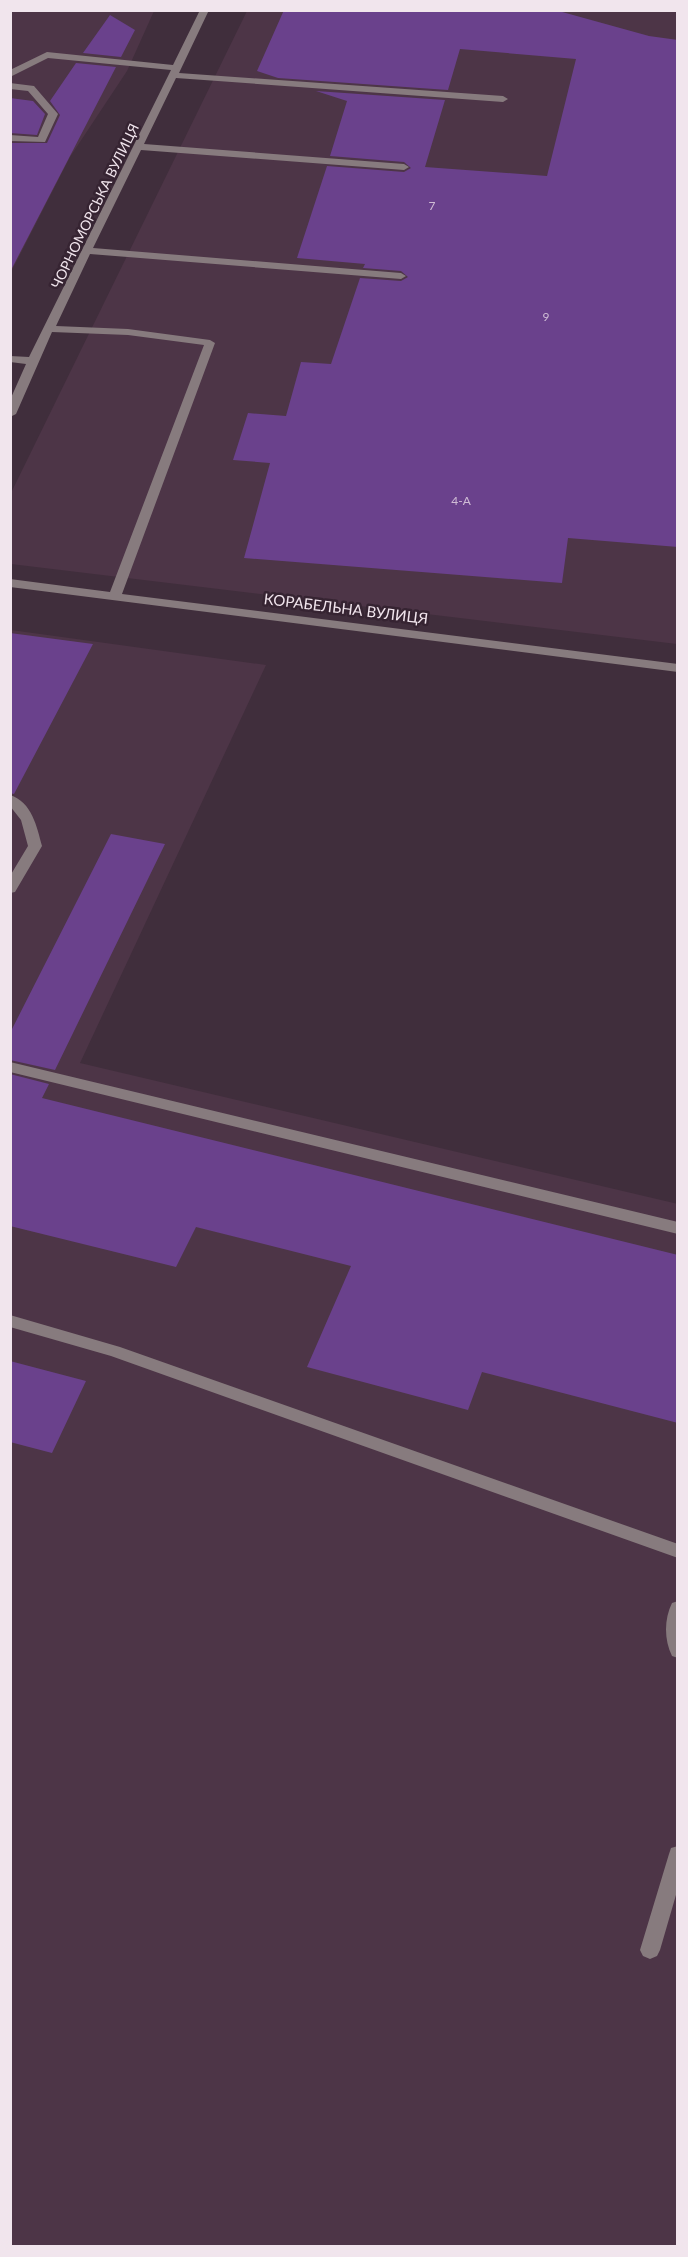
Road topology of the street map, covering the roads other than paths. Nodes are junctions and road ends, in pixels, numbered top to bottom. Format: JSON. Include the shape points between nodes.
{"nodes":[{"id":1,"x":205,"y":10,"type":"edge"},
{"id":2,"x":176,"y":71,"type":"junction"},
{"id":3,"x":10,"y":74,"type":"edge"},
{"id":4,"x":10,"y":86,"type":"edge"},
{"id":5,"x":503,"y":99,"type":"dead end"},
{"id":6,"x":10,"y":138,"type":"edge"},
{"id":7,"x":139,"y":147,"type":"junction"},
{"id":8,"x":404,"y":167,"type":"dead end"},
{"id":9,"x":87,"y":251,"type":"junction"},
{"id":10,"x":401,"y":276,"type":"dead end"},
{"id":11,"x":50,"y":329,"type":"junction"},
{"id":12,"x":10,"y":359,"type":"edge"},
{"id":13,"x":33,"y":361,"type":"junction"},
{"id":14,"x":10,"y":414,"type":"edge"},
{"id":15,"x":10,"y":583,"type":"edge"},
{"id":16,"x":115,"y":596,"type":"junction"},
{"id":17,"x":678,"y":668,"type":"edge"},
{"id":18,"x":10,"y":799,"type":"edge"},
{"id":19,"x":10,"y":889,"type":"edge"},
{"id":20,"x":10,"y":1067,"type":"edge"},
{"id":21,"x":678,"y":1228,"type":"edge"},
{"id":22,"x":10,"y":1321,"type":"edge"},
{"id":23,"x":678,"y":1551,"type":"edge"},
{"id":24,"x":678,"y":1608,"type":"edge"},
{"id":25,"x":678,"y":1651,"type":"edge"},
{"id":26,"x":678,"y":1854,"type":"edge"},
{"id":27,"x":650,"y":1950,"type":"dead end"}],
"edges":[{"from":1,"to":2,"type":"street","name":"ЧОРНОМОРСЬКА ВУЛИЦЯ"},
{"from":2,"to":3,"type":"street","via":[[47,55]]},
{"from":2,"to":5,"type":"street"},
{"from":2,"to":7,"type":"street","name":"ЧОРНОМОРСЬКА ВУЛИЦЯ"},
{"from":4,"to":6,"type":"street","via":[[31,88],[53,114],[42,140]]},
{"from":7,"to":8,"type":"street"},
{"from":7,"to":9,"type":"street","name":"ЧОРНОМОРСЬКА ВУЛИЦЯ"},
{"from":9,"to":10,"type":"street"},
{"from":9,"to":11,"type":"street","name":"ЧОРНОМОРСЬКА ВУЛИЦЯ"},
{"from":11,"to":13,"type":"street","name":"ЧОРНОМОРСЬКА ВУЛИЦЯ"},
{"from":11,"to":16,"type":"street","via":[[210,343]]},
{"from":12,"to":13,"type":"street"},
{"from":13,"to":14,"type":"street","name":"ЧОРНОМОРСЬКА ВУЛИЦЯ"},
{"from":15,"to":16,"type":"street","name":"КОРАБЕЛЬНА ВУЛИЦЯ"},
{"from":16,"to":17,"type":"street","name":"КОРАБЕЛЬНА ВУЛИЦЯ"},
{"from":18,"to":19,"type":"street","via":[[19,805],[29,822],[35,846]]},
{"from":20,"to":21,"type":"street"},
{"from":22,"to":23,"type":"street","via":[[114,1351]]},
{"from":24,"to":25,"type":"street","via":[[674,1622]]},
{"from":26,"to":27,"type":"street"}]}
